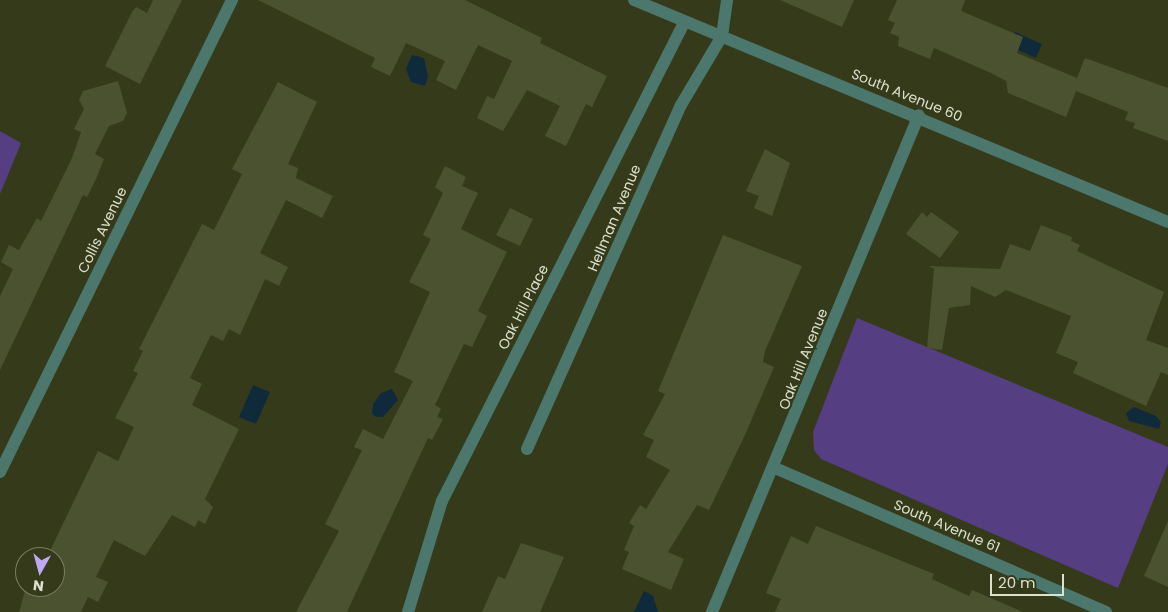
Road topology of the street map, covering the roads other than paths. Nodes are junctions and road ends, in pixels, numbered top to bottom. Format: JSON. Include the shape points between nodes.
{"nodes":[{"id":1,"x":232,"y":0,"type":"edge"},
{"id":2,"x":634,"y":0,"type":"edge"},
{"id":3,"x":727,"y":0,"type":"edge"},
{"id":4,"x":684,"y":22,"type":"junction"},
{"id":5,"x":722,"y":36,"type":"junction"},
{"id":6,"x":919,"y":115,"type":"junction"},
{"id":7,"x":1168,"y":222,"type":"edge"},
{"id":8,"x":527,"y":449,"type":"dead end"},
{"id":9,"x":775,"y":468,"type":"junction"},
{"id":10,"x":0,"y":472,"type":"edge"},
{"id":11,"x":408,"y":612,"type":"edge"},
{"id":12,"x":712,"y":612,"type":"edge"},
{"id":13,"x":1106,"y":612,"type":"edge"}],
"edges":[{"from":1,"to":10,"type":"street","name":"Collis Avenue"},
{"from":2,"to":4,"type":"street","name":"South Avenue 60"},
{"from":3,"to":5,"type":"street","name":"Hellman Avenue"},
{"from":4,"to":5,"type":"street","name":"South Avenue 60"},
{"from":4,"to":11,"type":"street","name":"Oak Hill Place","via":[[442,501]]},
{"from":5,"to":6,"type":"street","name":"South Avenue 60"},
{"from":5,"to":8,"type":"street","name":"Hellman Avenue","via":[[681,105]]},
{"from":6,"to":7,"type":"street","name":"South Avenue 60"},
{"from":6,"to":9,"type":"street","name":"Oak Hill Avenue"},
{"from":9,"to":12,"type":"street","name":"Oak Hill Avenue"},
{"from":9,"to":13,"type":"street","name":"South Avenue 61"}]}
